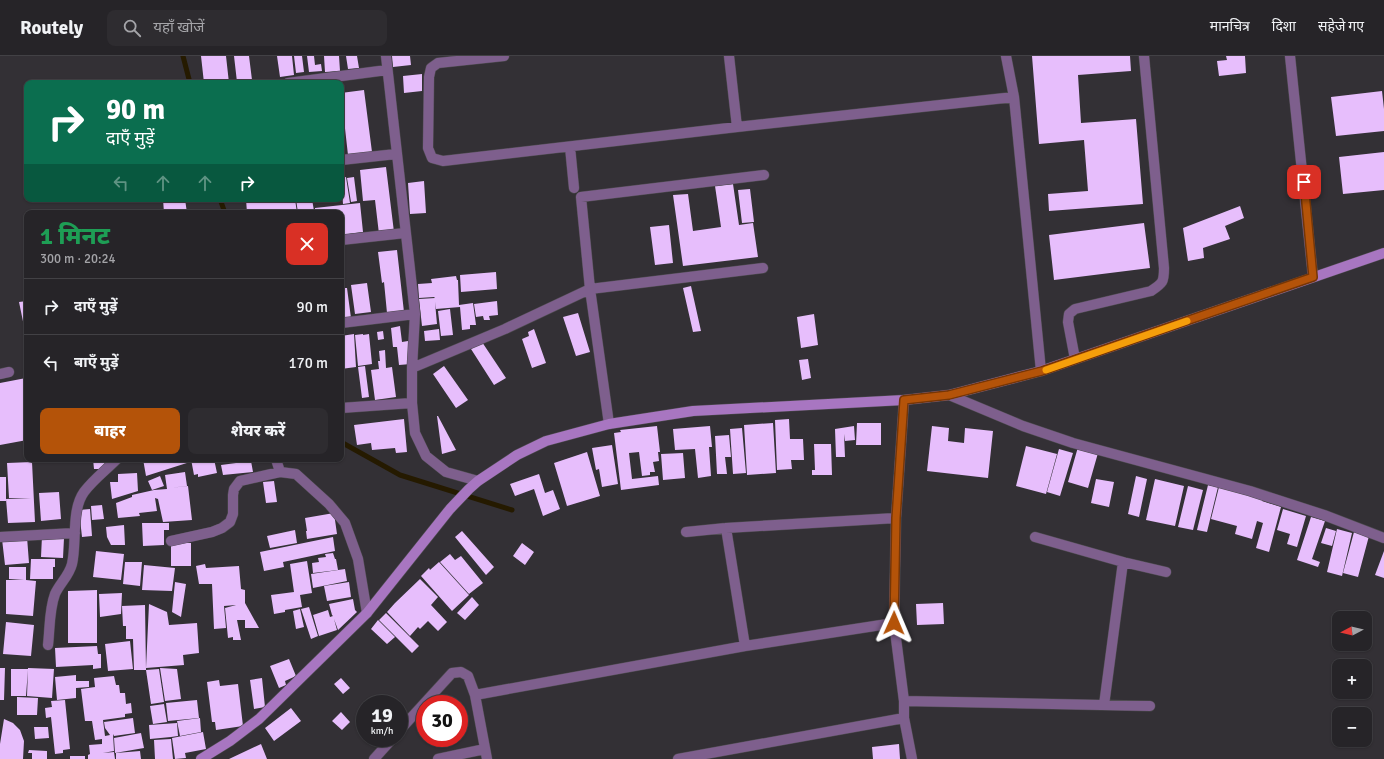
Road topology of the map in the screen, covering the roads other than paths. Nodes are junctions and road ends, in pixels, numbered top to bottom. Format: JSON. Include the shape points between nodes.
{"nodes":[{"id":1,"x":386,"y":56,"type":"edge"},
{"id":2,"x":504,"y":56,"type":"edge"},
{"id":3,"x":730,"y":56,"type":"edge"},
{"id":4,"x":1006,"y":56,"type":"edge"},
{"id":5,"x":1144,"y":56,"type":"edge"},
{"id":6,"x":1290,"y":56,"type":"edge"},
{"id":7,"x":387,"y":70,"type":"junction"},
{"id":8,"x":311,"y":80,"type":"edge"},
{"id":9,"x":1014,"y":97,"type":"junction"},
{"id":10,"x":737,"y":127,"type":"junction"},
{"id":11,"x":570,"y":146,"type":"junction"},
{"id":12,"x":396,"y":154,"type":"junction"},
{"id":13,"x":344,"y":160,"type":"edge"},
{"id":14,"x":764,"y":175,"type":"dead end"},
{"id":15,"x":574,"y":188,"type":"dead end"},
{"id":16,"x":405,"y":233,"type":"junction"},
{"id":17,"x":344,"y":240,"type":"edge"},
{"id":18,"x":1384,"y":253,"type":"edge"},
{"id":19,"x":763,"y":268,"type":"dead end"},
{"id":20,"x":1313,"y":277,"type":"junction"},
{"id":21,"x":590,"y":289,"type":"junction"},
{"id":22,"x":415,"y":314,"type":"junction"},
{"id":23,"x":344,"y":323,"type":"edge"},
{"id":24,"x":1075,"y":359,"type":"junction"},
{"id":25,"x":412,"y":368,"type":"junction"},
{"id":26,"x":1042,"y":371,"type":"junction"},
{"id":27,"x":949,"y":395,"type":"junction"},
{"id":28,"x":904,"y":400,"type":"junction"},
{"id":29,"x":412,"y":402,"type":"junction"},
{"id":30,"x":344,"y":408,"type":"edge"},
{"id":31,"x":609,"y":424,"type":"junction"},
{"id":32,"x":114,"y":462,"type":"edge"},
{"id":33,"x":277,"y":462,"type":"edge"},
{"id":34,"x":280,"y":472,"type":"junction"},
{"id":35,"x":478,"y":481,"type":"junction"},
{"id":36,"x":896,"y":518,"type":"junction"},
{"id":37,"x":726,"y":528,"type":"junction"},
{"id":38,"x":686,"y":532,"type":"dead end"},
{"id":39,"x":76,"y":533,"type":"junction"},
{"id":40,"x":0,"y":536,"type":"edge"},
{"id":41,"x":1034,"y":537,"type":"dead end"},
{"id":42,"x":1384,"y":538,"type":"edge"},
{"id":43,"x":171,"y":541,"type":"dead end"},
{"id":44,"x":1123,"y":562,"type":"junction"},
{"id":45,"x":1166,"y":572,"type":"dead end"},
{"id":46,"x":367,"y":613,"type":"junction"},
{"id":47,"x":894,"y":623,"type":"junction"},
{"id":48,"x":48,"y":645,"type":"dead end"},
{"id":49,"x":745,"y":646,"type":"junction"},
{"id":50,"x":475,"y":695,"type":"junction"},
{"id":51,"x":904,"y":701,"type":"junction"},
{"id":52,"x":1104,"y":705,"type":"junction"},
{"id":53,"x":1150,"y":706,"type":"dead end"},
{"id":54,"x":904,"y":718,"type":"junction"},
{"id":55,"x":408,"y":721,"type":"edge"},
{"id":56,"x":385,"y":747,"type":"edge"},
{"id":57,"x":486,"y":754,"type":"edge"},
{"id":58,"x":201,"y":759,"type":"edge"},
{"id":59,"x":374,"y":759,"type":"edge"},
{"id":60,"x":438,"y":759,"type":"edge"},
{"id":61,"x":678,"y":759,"type":"edge"},
{"id":62,"x":912,"y":759,"type":"edge"}],
"edges":[{"from":1,"to":7,"type":"street"},
{"from":2,"to":11,"type":"street","via":[[438,63],[430,68],[428,148],[432,158],[443,161]]},
{"from":3,"to":10,"type":"street"},
{"from":4,"to":9,"type":"street"},
{"from":5,"to":24,"type":"street","via":[[1164,279],[1151,290],[1075,309],[1070,314],[1068,322]]},
{"from":6,"to":20,"type":"street"},
{"from":7,"to":8,"type":"street"},
{"from":7,"to":12,"type":"street"},
{"from":9,"to":10,"type":"street"},
{"from":9,"to":26,"type":"street"},
{"from":10,"to":11,"type":"street"},
{"from":11,"to":15,"type":"street"},
{"from":12,"to":13,"type":"street"},
{"from":12,"to":16,"type":"street"},
{"from":14,"to":21,"type":"street","via":[[581,197]]},
{"from":16,"to":17,"type":"street"},
{"from":16,"to":22,"type":"street"},
{"from":18,"to":20,"type":"street"},
{"from":19,"to":21,"type":"street"},
{"from":20,"to":24,"type":"street"},
{"from":21,"to":25,"type":"street","via":[[505,329]]},
{"from":21,"to":31,"type":"street"},
{"from":22,"to":23,"type":"street"},
{"from":22,"to":25,"type":"street"},
{"from":24,"to":26,"type":"street"},
{"from":25,"to":29,"type":"street"},
{"from":26,"to":27,"type":"street"},
{"from":27,"to":28,"type":"street"},
{"from":27,"to":42,"type":"street","via":[[1023,426],[1073,443],[1250,491]]},
{"from":28,"to":31,"type":"street","via":[[693,411]]},
{"from":28,"to":36,"type":"street"},
{"from":29,"to":30,"type":"street"},
{"from":29,"to":35,"type":"street","via":[[415,433],[426,456],[446,472]]},
{"from":31,"to":35,"type":"street","via":[[546,441],[517,455]]},
{"from":32,"to":39,"type":"street","via":[[84,492],[77,511]]},
{"from":33,"to":34,"type":"street"},
{"from":34,"to":43,"type":"street","via":[[240,481],[233,495],[233,514],[230,522],[222,528]]},
{"from":34,"to":46,"type":"street","via":[[296,474],[329,504],[345,523],[358,559]]},
{"from":35,"to":46,"type":"street","via":[[450,509]]},
{"from":36,"to":37,"type":"street"},
{"from":36,"to":47,"type":"street"},
{"from":37,"to":38,"type":"street"},
{"from":37,"to":49,"type":"street"},
{"from":39,"to":40,"type":"street"},
{"from":39,"to":48,"type":"street","via":[[72,564],[56,592],[52,606]]},
{"from":41,"to":44,"type":"street"},
{"from":44,"to":45,"type":"street"},
{"from":44,"to":52,"type":"street"},
{"from":46,"to":58,"type":"street","via":[[259,719]]},
{"from":47,"to":49,"type":"street"},
{"from":47,"to":51,"type":"street"},
{"from":49,"to":50,"type":"street"},
{"from":50,"to":55,"type":"street","via":[[468,676],[461,672],[452,673]]},
{"from":50,"to":57,"type":"street"},
{"from":51,"to":52,"type":"street"},
{"from":51,"to":54,"type":"street"},
{"from":52,"to":53,"type":"street"},
{"from":54,"to":61,"type":"street"},
{"from":54,"to":62,"type":"street"},
{"from":56,"to":59,"type":"street"},
{"from":57,"to":60,"type":"street"}]}
